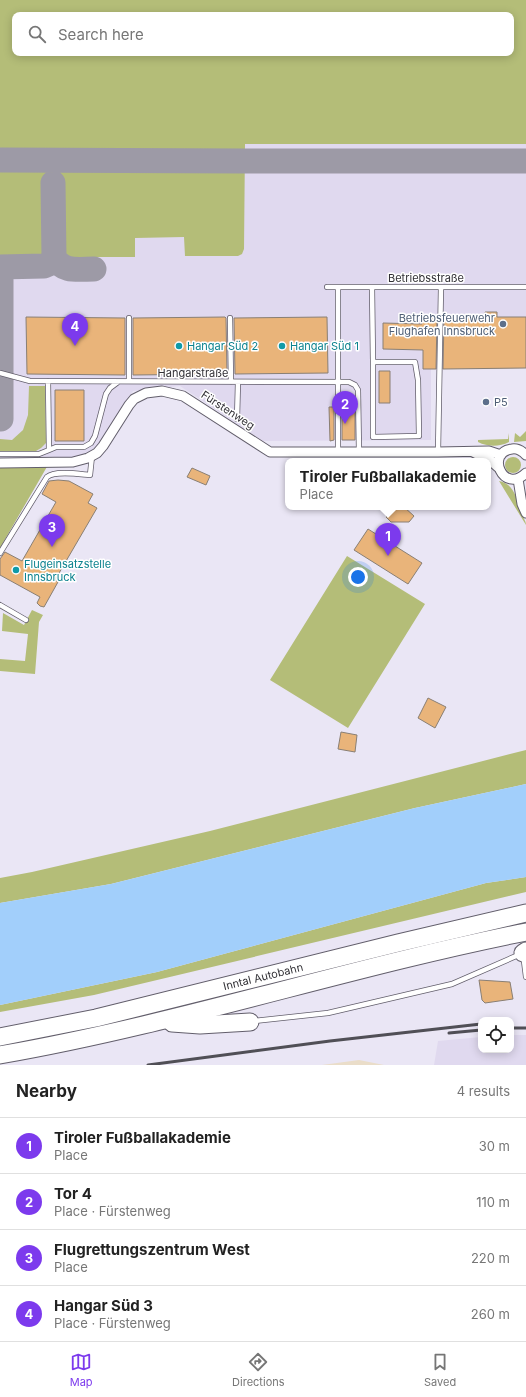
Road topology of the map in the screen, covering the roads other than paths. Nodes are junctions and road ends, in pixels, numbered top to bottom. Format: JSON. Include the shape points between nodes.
{"nodes":[{"id":1,"x":327,"y":287,"type":"dead end"},
{"id":2,"x":338,"y":287,"type":"junction"},
{"id":3,"x":372,"y":287,"type":"junction"},
{"id":4,"x":441,"y":287,"type":"junction"},
{"id":5,"x":526,"y":287,"type":"edge"},
{"id":6,"x":129,"y":318,"type":"dead end"},
{"id":7,"x":230,"y":318,"type":"dead end"},
{"id":8,"x":373,"y":362,"type":"junction"},
{"id":9,"x":0,"y":373,"type":"edge"},
{"id":10,"x":48,"y":381,"type":"junction"},
{"id":11,"x":338,"y":381,"type":"junction"},
{"id":12,"x":118,"y":382,"type":"junction"},
{"id":13,"x":129,"y":382,"type":"junction"},
{"id":14,"x":231,"y":382,"type":"junction"},
{"id":15,"x":238,"y":382,"type":"junction"},
{"id":16,"x":237,"y":419,"type":"dead end"},
{"id":17,"x":49,"y":450,"type":"junction"},
{"id":18,"x":524,"y":450,"type":"edge"},
{"id":19,"x":338,"y":452,"type":"junction"},
{"id":20,"x":359,"y":452,"type":"junction"},
{"id":21,"x":438,"y":452,"type":"junction"},
{"id":22,"x":473,"y":452,"type":"junction"},
{"id":23,"x":0,"y":454,"type":"edge"},
{"id":24,"x":501,"y":455,"type":"junction"},
{"id":25,"x":92,"y":456,"type":"junction"},
{"id":26,"x":484,"y":458,"type":"edge"},
{"id":27,"x":491,"y":462,"type":"edge"},
{"id":28,"x":0,"y":463,"type":"edge"},
{"id":29,"x":499,"y":468,"type":"junction"},
{"id":30,"x":526,"y":473,"type":"edge"},
{"id":31,"x":518,"y":479,"type":"junction"},
{"id":32,"x":526,"y":513,"type":"edge"},
{"id":33,"x":0,"y":553,"type":"edge"},
{"id":34,"x":0,"y":605,"type":"edge"},
{"id":35,"x":26,"y":620,"type":"dead end"},
{"id":36,"x":526,"y":914,"type":"edge"},
{"id":37,"x":526,"y":932,"type":"edge"},
{"id":38,"x":524,"y":952,"type":"edge"},
{"id":39,"x":526,"y":977,"type":"edge"},
{"id":40,"x":156,"y":1022,"type":"junction"},
{"id":41,"x":250,"y":1022,"type":"joint"},
{"id":42,"x":0,"y":1037,"type":"edge"},
{"id":43,"x":0,"y":1055,"type":"edge"}],
"edges":[{"from":1,"to":2,"type":"lane","name":"Betriebsstraße"},
{"from":2,"to":3,"type":"lane","name":"Betriebsstraße"},
{"from":2,"to":11,"type":"lane"},
{"from":3,"to":4,"type":"lane","name":"Betriebsstraße"},
{"from":3,"to":8,"type":"lane"},
{"from":4,"to":5,"type":"lane","name":"Betriebsstraße"},
{"from":4,"to":21,"type":"lane"},
{"from":6,"to":13,"type":"lane"},
{"from":7,"to":14,"type":"lane"},
{"from":8,"to":8,"type":"lane","via":[[415,362],[418,380],[419,436],[374,437]]},
{"from":9,"to":10,"type":"lane","name":"Hangarstraße","via":[[30,381]]},
{"from":10,"to":12,"type":"lane","name":"Hangarstraße"},
{"from":10,"to":17,"type":"lane"},
{"from":11,"to":15,"type":"lane","name":"Hangarstraße"},
{"from":11,"to":19,"type":"lane"},
{"from":11,"to":20,"type":"lane","name":"Hangarstraße","via":[[352,383],[358,390]]},
{"from":12,"to":13,"type":"lane","name":"Hangarstraße"},
{"from":12,"to":17,"type":"lane","via":[[110,388],[104,400],[91,443]]},
{"from":13,"to":14,"type":"lane","name":"Hangarstraße"},
{"from":14,"to":15,"type":"lane","name":"Hangarstraße"},
{"from":15,"to":16,"type":"lane"},
{"from":17,"to":23,"type":"lane","via":[[39,454]]},
{"from":18,"to":24,"type":"street","via":[[509,449]]},
{"from":19,"to":20,"type":"street","name":"Fürstenweg"},
{"from":19,"to":25,"type":"street","name":"Fürstenweg","via":[[270,452],[183,396],[162,391],[146,393],[134,399],[103,446]]},
{"from":20,"to":21,"type":"street","name":"Fürstenweg"},
{"from":21,"to":22,"type":"street","name":"Fürstenweg"},
{"from":22,"to":24,"type":"street","name":"Fürstenweg","via":[[489,451]]},
{"from":22,"to":26,"type":"street","name":"Fürstenweg"},
{"from":24,"to":29,"type":"street"},
{"from":25,"to":28,"type":"street","name":"Fürstenweg","via":[[77,462]]},
{"from":25,"to":33,"type":"lane","via":[[90,475],[56,473],[47,477]]},
{"from":27,"to":29,"type":"street","name":"Fürstenweg"},
{"from":29,"to":31,"type":"street","name":"Fürstenweg","via":[[508,478]]},
{"from":30,"to":31,"type":"street"},
{"from":31,"to":32,"type":"street"},
{"from":34,"to":35,"type":"lane"},
{"from":36,"to":42,"type":"highway","name":"Inntal Autobahn","via":[[96,1018]]},
{"from":37,"to":40,"type":"highway","name":"Inntal Autobahn"},
{"from":38,"to":39,"type":"lane"},
{"from":38,"to":41,"type":"lane","via":[[452,984],[328,1013]]},
{"from":40,"to":41,"type":"highway","via":[[200,1025]]},
{"from":40,"to":43,"type":"highway","name":"Inntal Autobahn"}]}
